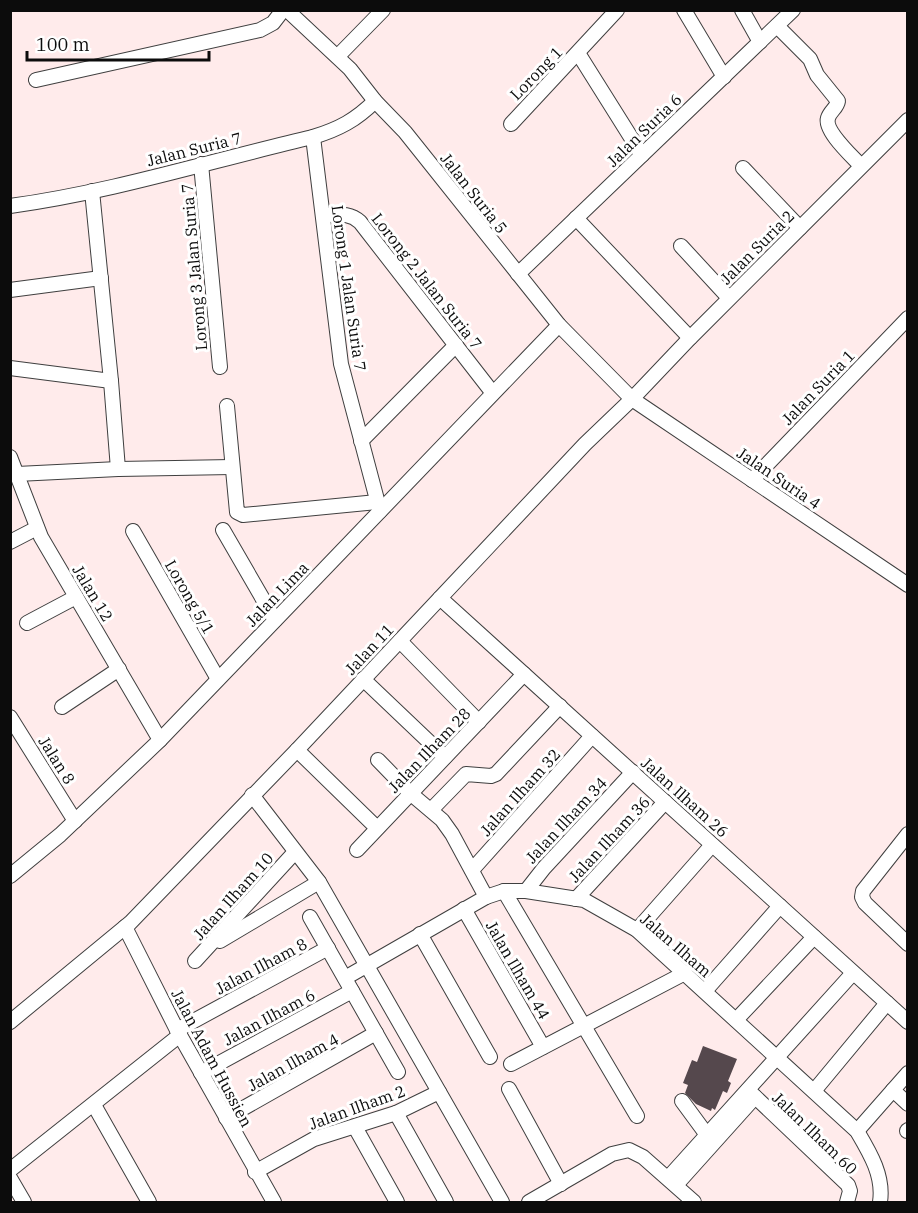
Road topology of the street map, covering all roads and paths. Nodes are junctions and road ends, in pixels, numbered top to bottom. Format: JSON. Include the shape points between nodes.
{"nodes":[{"id":1,"x":285,"y":10,"type":"edge"},
{"id":2,"x":383,"y":10,"type":"edge"},
{"id":3,"x":617,"y":10,"type":"edge"},
{"id":4,"x":684,"y":10,"type":"edge"},
{"id":5,"x":742,"y":10,"type":"edge"},
{"id":6,"x":793,"y":10,"type":"edge"},
{"id":7,"x":777,"y":26,"type":"junction"},
{"id":8,"x":760,"y":42,"type":"junction"},
{"id":9,"x":578,"y":54,"type":"junction"},
{"id":10,"x":338,"y":56,"type":"junction"},
{"id":11,"x":724,"y":77,"type":"junction"},
{"id":12,"x":36,"y":80,"type":"dead end"},
{"id":13,"x":375,"y":101,"type":"junction"},
{"id":14,"x":908,"y":120,"type":"edge"},
{"id":15,"x":511,"y":124,"type":"dead end"},
{"id":16,"x":313,"y":137,"type":"junction"},
{"id":17,"x":642,"y":155,"type":"junction"},
{"id":18,"x":201,"y":164,"type":"junction"},
{"id":19,"x":861,"y":166,"type":"junction"},
{"id":20,"x":743,"y":168,"type":"dead end"},
{"id":21,"x":92,"y":191,"type":"junction"},
{"id":22,"x":10,"y":206,"type":"edge"},
{"id":23,"x":323,"y":215,"type":"junction"},
{"id":24,"x":576,"y":218,"type":"junction"},
{"id":25,"x":800,"y":228,"type":"junction"},
{"id":26,"x":681,"y":246,"type":"dead end"},
{"id":27,"x":518,"y":274,"type":"junction"},
{"id":28,"x":101,"y":278,"type":"junction"},
{"id":29,"x":10,"y":290,"type":"edge"},
{"id":30,"x":729,"y":298,"type":"junction"},
{"id":31,"x":908,"y":318,"type":"edge"},
{"id":32,"x":559,"y":325,"type":"junction"},
{"id":33,"x":690,"y":338,"type":"junction"},
{"id":34,"x":456,"y":345,"type":"junction"},
{"id":35,"x":220,"y":367,"type":"dead end"},
{"id":36,"x":10,"y":368,"type":"edge"},
{"id":37,"x":111,"y":381,"type":"junction"},
{"id":38,"x":492,"y":392,"type":"junction"},
{"id":39,"x":632,"y":399,"type":"junction"},
{"id":40,"x":227,"y":406,"type":"dead end"},
{"id":41,"x":361,"y":441,"type":"junction"},
{"id":42,"x":10,"y":457,"type":"edge"},
{"id":43,"x":232,"y":468,"type":"junction"},
{"id":44,"x":118,"y":469,"type":"junction"},
{"id":45,"x":17,"y":474,"type":"junction"},
{"id":46,"x":752,"y":480,"type":"junction"},
{"id":47,"x":379,"y":507,"type":"junction"},
{"id":48,"x":37,"y":528,"type":"junction"},
{"id":49,"x":223,"y":530,"type":"dead end"},
{"id":50,"x":134,"y":531,"type":"dead end"},
{"id":51,"x":10,"y":542,"type":"edge"},
{"id":52,"x":908,"y":585,"type":"edge"},
{"id":53,"x":76,"y":597,"type":"junction"},
{"id":54,"x":440,"y":598,"type":"junction"},
{"id":55,"x":275,"y":620,"type":"junction"},
{"id":56,"x":27,"y":623,"type":"dead end"},
{"id":57,"x":400,"y":640,"type":"junction"},
{"id":58,"x":119,"y":669,"type":"junction"},
{"id":59,"x":524,"y":674,"type":"junction"},
{"id":60,"x":218,"y":679,"type":"junction"},
{"id":61,"x":363,"y":679,"type":"junction"},
{"id":62,"x":560,"y":706,"type":"junction"},
{"id":63,"x":62,"y":707,"type":"dead end"},
{"id":64,"x":10,"y":717,"type":"edge"},
{"id":65,"x":479,"y":722,"type":"junction"},
{"id":66,"x":592,"y":736,"type":"junction"},
{"id":67,"x":160,"y":740,"type":"junction"},
{"id":68,"x":297,"y":750,"type":"junction"},
{"id":69,"x":445,"y":757,"type":"junction"},
{"id":70,"x":378,"y":760,"type":"dead end"},
{"id":71,"x":633,"y":772,"type":"junction"},
{"id":72,"x":410,"y":793,"type":"junction"},
{"id":73,"x":252,"y":795,"type":"junction"},
{"id":74,"x":665,"y":802,"type":"junction"},
{"id":75,"x":431,"y":810,"type":"junction"},
{"id":76,"x":75,"y":821,"type":"junction"},
{"id":77,"x":377,"y":828,"type":"junction"},
{"id":78,"x":908,"y":834,"type":"edge"},
{"id":79,"x":712,"y":844,"type":"junction"},
{"id":80,"x":357,"y":850,"type":"dead end"},
{"id":81,"x":295,"y":852,"type":"junction"},
{"id":82,"x":472,"y":870,"type":"junction"},
{"id":83,"x":10,"y":876,"type":"edge"},
{"id":84,"x":319,"y":882,"type":"junction"},
{"id":85,"x":504,"y":891,"type":"junction"},
{"id":86,"x":526,"y":891,"type":"junction"},
{"id":87,"x":486,"y":897,"type":"junction"},
{"id":88,"x":576,"y":899,"type":"junction"},
{"id":89,"x":780,"y":906,"type":"junction"},
{"id":90,"x":464,"y":909,"type":"junction"},
{"id":91,"x":310,"y":917,"type":"dead end"},
{"id":92,"x":127,"y":925,"type":"junction"},
{"id":93,"x":637,"y":930,"type":"junction"},
{"id":94,"x":420,"y":934,"type":"junction"},
{"id":95,"x":814,"y":937,"type":"junction"},
{"id":96,"x":908,"y":944,"type":"edge"},
{"id":97,"x":208,"y":948,"type":"junction"},
{"id":98,"x":328,"y":948,"type":"junction"},
{"id":99,"x":195,"y":961,"type":"dead end"},
{"id":100,"x":367,"y":965,"type":"junction"},
{"id":101,"x":685,"y":973,"type":"junction"},
{"id":102,"x":854,"y":973,"type":"junction"},
{"id":103,"x":349,"y":985,"type":"junction"},
{"id":104,"x":705,"y":991,"type":"junction"},
{"id":105,"x":886,"y":1003,"type":"junction"},
{"id":106,"x":736,"y":1020,"type":"junction"},
{"id":107,"x":10,"y":1022,"type":"edge"},
{"id":108,"x":908,"y":1022,"type":"edge"},
{"id":109,"x":583,"y":1026,"type":"junction"},
{"id":110,"x":178,"y":1033,"type":"junction"},
{"id":111,"x":376,"y":1033,"type":"junction"},
{"id":112,"x":543,"y":1047,"type":"junction"},
{"id":113,"x":490,"y":1057,"type":"dead end"},
{"id":114,"x":777,"y":1057,"type":"junction"},
{"id":115,"x":512,"y":1064,"type":"dead end"},
{"id":116,"x":398,"y":1072,"type":"dead end"},
{"id":117,"x":908,"y":1072,"type":"edge"},
{"id":118,"x":201,"y":1073,"type":"junction"},
{"id":119,"x":509,"y":1089,"type":"dead end"},
{"id":120,"x":893,"y":1089,"type":"junction"},
{"id":121,"x":814,"y":1091,"type":"junction"},
{"id":122,"x":438,"y":1092,"type":"junction"},
{"id":123,"x":751,"y":1094,"type":"junction"},
{"id":124,"x":682,"y":1101,"type":"dead end"},
{"id":125,"x":908,"y":1104,"type":"edge"},
{"id":126,"x":94,"y":1105,"type":"junction"},
{"id":127,"x":396,"y":1113,"type":"junction"},
{"id":128,"x":637,"y":1116,"type":"dead end"},
{"id":129,"x":226,"y":1118,"type":"junction"},
{"id":130,"x":355,"y":1127,"type":"junction"},
{"id":131,"x":857,"y":1131,"type":"junction"},
{"id":132,"x":707,"y":1135,"type":"junction"},
{"id":133,"x":10,"y":1170,"type":"edge"},
{"id":134,"x":255,"y":1172,"type":"junction"},
{"id":135,"x":10,"y":1178,"type":"edge"},
{"id":136,"x":672,"y":1182,"type":"junction"},
{"id":137,"x":561,"y":1184,"type":"junction"},
{"id":138,"x":24,"y":1203,"type":"edge"},
{"id":139,"x":148,"y":1203,"type":"edge"},
{"id":140,"x":274,"y":1203,"type":"edge"},
{"id":141,"x":397,"y":1203,"type":"edge"},
{"id":142,"x":446,"y":1203,"type":"edge"},
{"id":143,"x":502,"y":1203,"type":"edge"},
{"id":144,"x":530,"y":1203,"type":"edge"},
{"id":145,"x":694,"y":1203,"type":"edge"},
{"id":146,"x":847,"y":1203,"type":"edge"},
{"id":147,"x":880,"y":1203,"type":"edge"}],
"edges":[{"from":1,"to":10,"type":"street","name":"Jalan Suria 5"},
{"from":1,"to":12,"type":"street","via":[[260,30]]},
{"from":2,"to":10,"type":"street"},
{"from":3,"to":9,"type":"street"},
{"from":4,"to":11,"type":"street"},
{"from":5,"to":8,"type":"street"},
{"from":6,"to":7,"type":"street","name":"Jalan Suria 6"},
{"from":7,"to":8,"type":"street","name":"Jalan Suria 6"},
{"from":7,"to":19,"type":"street","via":[[810,58],[817,75],[835,95],[838,101],[828,117],[828,125]]},
{"from":8,"to":11,"type":"street","name":"Jalan Suria 6"},
{"from":9,"to":15,"type":"street","name":"Lorong 1"},
{"from":9,"to":17,"type":"street","name":"Lorong 1"},
{"from":10,"to":13,"type":"street","name":"Jalan Suria 5"},
{"from":11,"to":17,"type":"street","name":"Jalan Suria 6"},
{"from":13,"to":16,"type":"street","name":"Jalan Suria 7","via":[[351,123]]},
{"from":13,"to":27,"type":"street","name":"Jalan Suria 5","via":[[405,132]]},
{"from":14,"to":19,"type":"street","name":"Jalan Suria 2"},
{"from":16,"to":18,"type":"street","name":"Jalan Suria 7"},
{"from":16,"to":23,"type":"street","name":"Lorong 1 Jalan Suria 7"},
{"from":17,"to":24,"type":"street","name":"Jalan Suria 6"},
{"from":18,"to":21,"type":"street","name":"Jalan Suria 7"},
{"from":18,"to":35,"type":"street","name":"Lorong 3 Jalan Suria 7"},
{"from":19,"to":25,"type":"street","name":"Jalan Suria 2"},
{"from":20,"to":25,"type":"street"},
{"from":21,"to":22,"type":"street","name":"Jalan Suria 7"},
{"from":21,"to":28,"type":"street"},
{"from":23,"to":34,"type":"street","name":"Lorong 2 Jalan Suria 7","via":[[354,216]]},
{"from":23,"to":41,"type":"street","name":"Lorong 1 Jalan Suria 7","via":[[341,364]]},
{"from":24,"to":27,"type":"street","name":"Jalan Suria 6"},
{"from":24,"to":33,"type":"street"},
{"from":25,"to":30,"type":"street","name":"Jalan Suria 2"},
{"from":26,"to":30,"type":"street"},
{"from":27,"to":32,"type":"street","name":"Jalan Suria 5"},
{"from":28,"to":29,"type":"street"},
{"from":28,"to":37,"type":"street"},
{"from":30,"to":33,"type":"street","name":"Jalan Suria 2"},
{"from":31,"to":46,"type":"street","name":"Jalan Suria 1"},
{"from":32,"to":38,"type":"street","name":"Jalan Lima"},
{"from":32,"to":39,"type":"street","name":"Jalan Suria 5"},
{"from":33,"to":39,"type":"street","name":"Jalan Suria 2"},
{"from":34,"to":38,"type":"street","name":"Lorong 2 Jalan Suria 7"},
{"from":34,"to":41,"type":"street"},
{"from":36,"to":37,"type":"street"},
{"from":37,"to":44,"type":"street"},
{"from":38,"to":47,"type":"street","name":"Jalan Lima"},
{"from":39,"to":46,"type":"street","name":"Jalan Suria 4"},
{"from":39,"to":54,"type":"street","name":"Jalan 11"},
{"from":40,"to":43,"type":"street"},
{"from":41,"to":47,"type":"street","name":"Lorong 1 Jalan Suria 7"},
{"from":42,"to":45,"type":"street","name":"Jalan 12"},
{"from":43,"to":44,"type":"street"},
{"from":43,"to":47,"type":"street","via":[[237,512],[243,515]]},
{"from":44,"to":45,"type":"street"},
{"from":45,"to":48,"type":"street","name":"Jalan 12"},
{"from":46,"to":52,"type":"street","name":"Jalan Suria 4"},
{"from":47,"to":55,"type":"street","name":"Jalan Lima"},
{"from":48,"to":51,"type":"street"},
{"from":48,"to":53,"type":"street","name":"Jalan 12"},
{"from":49,"to":55,"type":"street"},
{"from":50,"to":60,"type":"street","name":"Lorong 5/1"},
{"from":53,"to":56,"type":"street"},
{"from":53,"to":58,"type":"street","name":"Jalan 12"},
{"from":54,"to":57,"type":"street","name":"Jalan 11"},
{"from":54,"to":59,"type":"street","name":"Jalan Ilham 26"},
{"from":55,"to":60,"type":"street","name":"Jalan Lima"},
{"from":57,"to":61,"type":"street","name":"Jalan 11"},
{"from":57,"to":65,"type":"street"},
{"from":58,"to":63,"type":"street"},
{"from":58,"to":67,"type":"street","name":"Jalan 12"},
{"from":59,"to":62,"type":"street","name":"Jalan Ilham 26"},
{"from":59,"to":65,"type":"street","name":"Jalan Ilham 28"},
{"from":60,"to":67,"type":"street","name":"Jalan Lima"},
{"from":61,"to":68,"type":"street","name":"Jalan 11"},
{"from":61,"to":69,"type":"street"},
{"from":62,"to":66,"type":"street","name":"Jalan Ilham 26"},
{"from":62,"to":75,"type":"street","via":[[496,774],[466,774]]},
{"from":64,"to":76,"type":"street","name":"Jalan 8"},
{"from":65,"to":69,"type":"street","name":"Jalan Ilham 28"},
{"from":66,"to":71,"type":"street","name":"Jalan Ilham 26"},
{"from":66,"to":82,"type":"street","name":"Jalan Ilham 32"},
{"from":67,"to":76,"type":"street","name":"Jalan Lima"},
{"from":68,"to":73,"type":"street","name":"Jalan 11"},
{"from":68,"to":77,"type":"street"},
{"from":69,"to":72,"type":"street","name":"Jalan Ilham 28"},
{"from":70,"to":72,"type":"street"},
{"from":71,"to":74,"type":"street","name":"Jalan Ilham 26"},
{"from":71,"to":86,"type":"street","name":"Jalan Ilham 34"},
{"from":72,"to":75,"type":"street"},
{"from":72,"to":77,"type":"street","name":"Jalan Ilham 28"},
{"from":73,"to":81,"type":"street"},
{"from":73,"to":92,"type":"street","name":"Jalan 11"},
{"from":74,"to":79,"type":"street","name":"Jalan Ilham 26"},
{"from":74,"to":88,"type":"street","name":"Jalan Ilham 36"},
{"from":75,"to":82,"type":"street","via":[[452,834]]},
{"from":76,"to":83,"type":"street","name":"Jalan Lima"},
{"from":77,"to":80,"type":"street","name":"Jalan Ilham 28"},
{"from":78,"to":96,"type":"street","via":[[862,897]]},
{"from":79,"to":89,"type":"street","name":"Jalan Ilham 26"},
{"from":79,"to":93,"type":"street"},
{"from":81,"to":84,"type":"street"},
{"from":81,"to":97,"type":"street","name":"Jalan Ilham 10"},
{"from":82,"to":87,"type":"street"},
{"from":84,"to":97,"type":"street"},
{"from":84,"to":100,"type":"street"},
{"from":85,"to":86,"type":"street","name":"Jalan Ilham"},
{"from":85,"to":87,"type":"street","name":"Jalan Ilham"},
{"from":85,"to":109,"type":"street"},
{"from":86,"to":88,"type":"street","name":"Jalan Ilham"},
{"from":87,"to":90,"type":"street","name":"Jalan Ilham"},
{"from":88,"to":93,"type":"street","name":"Jalan Ilham"},
{"from":89,"to":95,"type":"street","name":"Jalan Ilham 26"},
{"from":89,"to":104,"type":"street"},
{"from":90,"to":94,"type":"street","name":"Jalan Ilham"},
{"from":90,"to":112,"type":"street","name":"Jalan Ilham 44"},
{"from":91,"to":98,"type":"street"},
{"from":92,"to":107,"type":"street","name":"Jalan 11"},
{"from":92,"to":110,"type":"street","name":"Jalan Adam Hussien"},
{"from":93,"to":101,"type":"street","name":"Jalan Ilham"},
{"from":94,"to":100,"type":"street","name":"Jalan Ilham"},
{"from":94,"to":113,"type":"street"},
{"from":95,"to":102,"type":"street","name":"Jalan Ilham 26"},
{"from":95,"to":106,"type":"street"},
{"from":97,"to":99,"type":"street","name":"Jalan Ilham 10"},
{"from":98,"to":103,"type":"street"},
{"from":98,"to":110,"type":"street","name":"Jalan Ilham 8"},
{"from":100,"to":103,"type":"street","name":"Jalan Ilham 6"},
{"from":100,"to":122,"type":"street"},
{"from":101,"to":104,"type":"street","name":"Jalan Ilham"},
{"from":101,"to":109,"type":"street"},
{"from":102,"to":105,"type":"street","name":"Jalan Ilham 26"},
{"from":102,"to":114,"type":"street"},
{"from":103,"to":111,"type":"street"},
{"from":103,"to":118,"type":"street","name":"Jalan Ilham 6"},
{"from":104,"to":106,"type":"street","name":"Jalan Ilham"},
{"from":105,"to":108,"type":"street","name":"Jalan Ilham 26"},
{"from":105,"to":121,"type":"street"},
{"from":106,"to":114,"type":"street","name":"Jalan Ilham"},
{"from":109,"to":112,"type":"street"},
{"from":109,"to":128,"type":"street"},
{"from":110,"to":118,"type":"street","name":"Jalan Adam Hussien"},
{"from":110,"to":126,"type":"street","name":"Jalan Ilham 8"},
{"from":111,"to":116,"type":"street"},
{"from":111,"to":129,"type":"street","name":"Jalan Ilham 4"},
{"from":112,"to":115,"type":"street"},
{"from":114,"to":121,"type":"street","name":"Jalan Ilham"},
{"from":114,"to":123,"type":"street"},
{"from":117,"to":120,"type":"street"},
{"from":118,"to":129,"type":"street","name":"Jalan Adam Hussien"},
{"from":119,"to":137,"type":"street"},
{"from":120,"to":125,"type":"street"},
{"from":120,"to":131,"type":"street"},
{"from":121,"to":131,"type":"street","name":"Jalan Ilham"},
{"from":122,"to":127,"type":"street","name":"Jalan Ilham 2"},
{"from":122,"to":143,"type":"street"},
{"from":123,"to":132,"type":"street"},
{"from":123,"to":136,"type":"street"},
{"from":123,"to":146,"type":"street","name":"Jalan Ilham 60","via":[[848,1185]]},
{"from":124,"to":132,"type":"street"},
{"from":126,"to":133,"type":"street","name":"Jalan Ilham 8"},
{"from":126,"to":139,"type":"street"},
{"from":127,"to":130,"type":"street","name":"Jalan Ilham 2"},
{"from":127,"to":142,"type":"street"},
{"from":129,"to":134,"type":"street","name":"Jalan Adam Hussien"},
{"from":130,"to":134,"type":"street","name":"Jalan Ilham 2","via":[[314,1139]]},
{"from":130,"to":141,"type":"street"},
{"from":131,"to":147,"type":"street","name":"Jalan Ilham","via":[[874,1161],[882,1189]]},
{"from":132,"to":136,"type":"street"},
{"from":134,"to":140,"type":"street","name":"Jalan Adam Hussien"},
{"from":135,"to":138,"type":"street"},
{"from":136,"to":137,"type":"street","via":[[629,1150],[612,1154]]},
{"from":136,"to":145,"type":"street"},
{"from":137,"to":144,"type":"street"}]}
